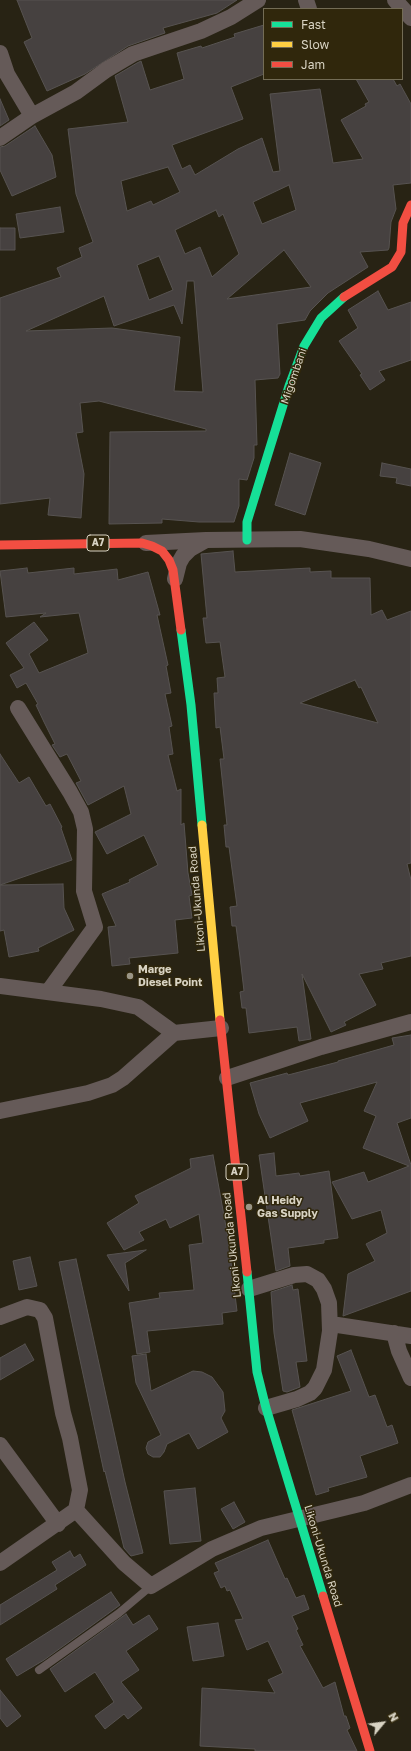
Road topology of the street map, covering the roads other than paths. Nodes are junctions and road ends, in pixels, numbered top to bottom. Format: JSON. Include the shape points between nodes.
{"nodes":[{"id":1,"x":258,"y":0,"type":"edge"},
{"id":2,"x":395,"y":0,"type":"edge"},
{"id":3,"x":402,"y":8,"type":"edge"},
{"id":4,"x":403,"y":9,"type":"edge"},
{"id":5,"x":411,"y":18,"type":"edge"},
{"id":6,"x":403,"y":27,"type":"edge"},
{"id":7,"x":0,"y":53,"type":"edge"},
{"id":8,"x":32,"y":116,"type":"junction"},
{"id":9,"x":0,"y":138,"type":"edge"},
{"id":10,"x":411,"y":205,"type":"edge"},
{"id":11,"x":206,"y":540,"type":"junction"},
{"id":12,"x":247,"y":540,"type":"junction"},
{"id":13,"x":142,"y":543,"type":"junction"},
{"id":14,"x":0,"y":545,"type":"edge"},
{"id":15,"x":411,"y":559,"type":"edge"},
{"id":16,"x":175,"y":580,"type":"junction"},
{"id":17,"x":18,"y":708,"type":"dead end"},
{"id":18,"x":0,"y":986,"type":"edge"},
{"id":19,"x":48,"y":992,"type":"junction"},
{"id":20,"x":411,"y":1022,"type":"edge"},
{"id":21,"x":221,"y":1028,"type":"junction"},
{"id":22,"x":174,"y":1033,"type":"junction"},
{"id":23,"x":227,"y":1078,"type":"junction"},
{"id":24,"x":0,"y":1111,"type":"edge"},
{"id":25,"x":249,"y":1289,"type":"junction"},
{"id":26,"x":0,"y":1317,"type":"edge"},
{"id":27,"x":331,"y":1324,"type":"junction"},
{"id":28,"x":394,"y":1333,"type":"junction"},
{"id":29,"x":411,"y":1336,"type":"edge"},
{"id":30,"x":411,"y":1378,"type":"edge"},
{"id":31,"x":266,"y":1408,"type":"junction"},
{"id":32,"x":0,"y":1445,"type":"edge"},
{"id":33,"x":411,"y":1485,"type":"edge"},
{"id":34,"x":76,"y":1510,"type":"junction"},
{"id":35,"x":300,"y":1520,"type":"junction"},
{"id":36,"x":58,"y":1524,"type":"junction"},
{"id":37,"x":0,"y":1563,"type":"edge"},
{"id":38,"x":151,"y":1586,"type":"junction"},
{"id":39,"x":39,"y":1670,"type":"dead end"},
{"id":40,"x":370,"y":1751,"type":"edge"}],
"edges":[{"from":1,"to":8,"type":"street","via":[[201,30],[133,54],[76,92]]},
{"from":2,"to":3,"type":"street"},
{"from":4,"to":5,"type":"street"},
{"from":5,"to":6,"type":"street"},
{"from":7,"to":8,"type":"street","via":[[7,74]]},
{"from":8,"to":9,"type":"street"},
{"from":10,"to":12,"type":"main road","name":"Migombani","via":[[403,223],[401,252],[392,267],[337,302],[321,318],[304,346],[289,386],[248,522]]},
{"from":11,"to":12,"type":"street"},
{"from":11,"to":13,"type":"street"},
{"from":11,"to":16,"type":"street","via":[[183,556]]},
{"from":12,"to":15,"type":"street","via":[[300,539],[335,543]]},
{"from":13,"to":14,"type":"main road","number":"A7"},
{"from":13,"to":16,"type":"main road","number":"A7","via":[[162,551],[169,560]]},
{"from":16,"to":21,"type":"main road","name":"Likoni-Ukunda Road","number":"A7","via":[[191,705]]},
{"from":17,"to":19,"type":"street","via":[[70,792],[81,812],[85,829],[84,891],[95,927]]},
{"from":18,"to":19,"type":"street"},
{"from":19,"to":22,"type":"street","via":[[138,1007]]},
{"from":20,"to":23,"type":"street"},
{"from":21,"to":22,"type":"street"},
{"from":21,"to":23,"type":"main road","name":"Likoni-Ukunda Road","number":"A7"},
{"from":22,"to":24,"type":"street","via":[[123,1078],[112,1084],[88,1093]]},
{"from":23,"to":25,"type":"main road","name":"Likoni-Ukunda Road","number":"A7"},
{"from":25,"to":27,"type":"street","via":[[294,1275],[314,1276],[327,1296]]},
{"from":25,"to":31,"type":"main road","name":"Likoni-Ukunda Road","number":"A7","via":[[257,1372]]},
{"from":26,"to":34,"type":"street","via":[[27,1307],[40,1310],[45,1318],[63,1413],[79,1479],[80,1490]]},
{"from":27,"to":28,"type":"street"},
{"from":27,"to":31,"type":"street","via":[[324,1370],[315,1388],[297,1399]]},
{"from":28,"to":29,"type":"street"},
{"from":28,"to":30,"type":"street","via":[[399,1352]]},
{"from":31,"to":35,"type":"main road","name":"Likoni-Ukunda Road","number":"A7"},
{"from":32,"to":36,"type":"street"},
{"from":33,"to":35,"type":"street","via":[[364,1503]]},
{"from":34,"to":36,"type":"street"},
{"from":34,"to":38,"type":"street","via":[[124,1563]]},
{"from":35,"to":38,"type":"street","via":[[261,1528],[212,1549]]},
{"from":35,"to":40,"type":"main road","name":"Likoni-Ukunda Road","number":"A7"},
{"from":36,"to":37,"type":"street"},
{"from":38,"to":39,"type":"lane","via":[[123,1610]]}]}
